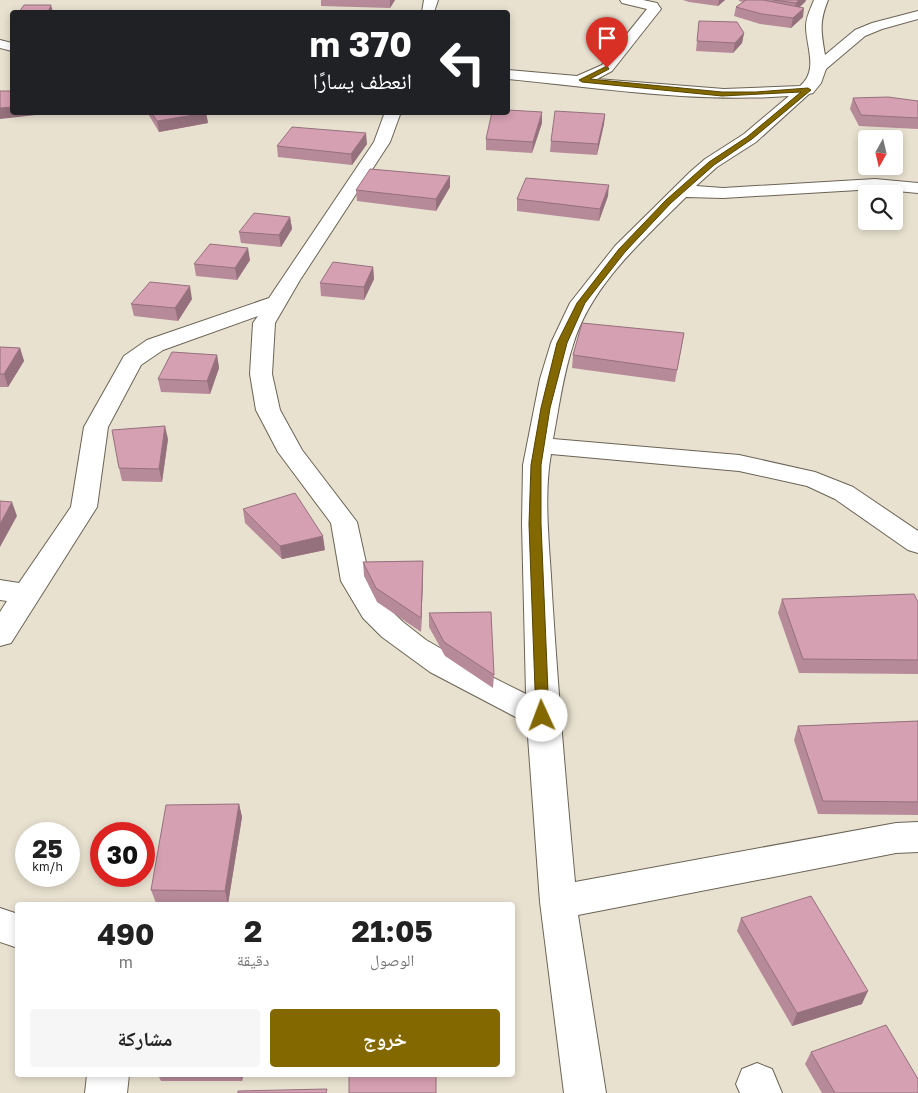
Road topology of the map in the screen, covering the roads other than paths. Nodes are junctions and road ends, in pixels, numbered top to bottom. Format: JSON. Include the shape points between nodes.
{"nodes":[{"id":1,"x":627,"y":0,"type":"edge"},
{"id":2,"x":821,"y":0,"type":"edge"},
{"id":3,"x":918,"y":15,"type":"edge"},
{"id":4,"x":510,"y":75,"type":"edge"},
{"id":5,"x":813,"y":78,"type":"junction"},
{"id":6,"x":582,"y":80,"type":"junction"},
{"id":7,"x":392,"y":115,"type":"edge"},
{"id":8,"x":918,"y":188,"type":"edge"},
{"id":9,"x":680,"y":190,"type":"junction"},
{"id":10,"x":277,"y":302,"type":"junction"},
{"id":11,"x":539,"y":445,"type":"junction"},
{"id":12,"x":918,"y":544,"type":"edge"},
{"id":13,"x":14,"y":592,"type":"edge"},
{"id":14,"x":0,"y":635,"type":"edge"},
{"id":15,"x":542,"y":716,"type":"junction"},
{"id":16,"x":918,"y":836,"type":"edge"},
{"id":17,"x":558,"y":902,"type":"junction"},
{"id":18,"x":0,"y":925,"type":"edge"},
{"id":19,"x":15,"y":930,"type":"edge"},
{"id":20,"x":108,"y":1077,"type":"edge"},
{"id":21,"x":106,"y":1093,"type":"edge"},
{"id":22,"x":585,"y":1093,"type":"edge"}],
"edges":[{"from":1,"to":6,"type":"street","via":[[648,4],[654,9],[607,68]]},
{"from":2,"to":5,"type":"street","via":[[813,26]]},
{"from":3,"to":5,"type":"street","via":[[860,33]]},
{"from":4,"to":6,"type":"street"},
{"from":5,"to":6,"type":"street","via":[[756,94],[722,94]]},
{"from":5,"to":9,"type":"street","via":[[750,138],[711,163]]},
{"from":7,"to":10,"type":"street","via":[[382,142]]},
{"from":8,"to":9,"type":"street","via":[[876,184],[723,193]]},
{"from":9,"to":11,"type":"street","via":[[622,250],[581,303],[562,343]]},
{"from":10,"to":13,"type":"street","via":[[155,345],[132,361],[96,427],[84,507]]},
{"from":10,"to":15,"type":"street","via":[[264,322],[261,374],[268,410],[290,452],[344,522],[349,558],[359,589],[400,637],[421,652]]},
{"from":11,"to":12,"type":"street","via":[[739,463],[816,480],[844,493]]},
{"from":11,"to":15,"type":"street","via":[[535,524]]},
{"from":13,"to":14,"type":"street"},
{"from":15,"to":17,"type":"street"},
{"from":16,"to":17,"type":"street"},
{"from":17,"to":22,"type":"street"},
{"from":18,"to":19,"type":"street"},
{"from":20,"to":21,"type":"street"}]}
